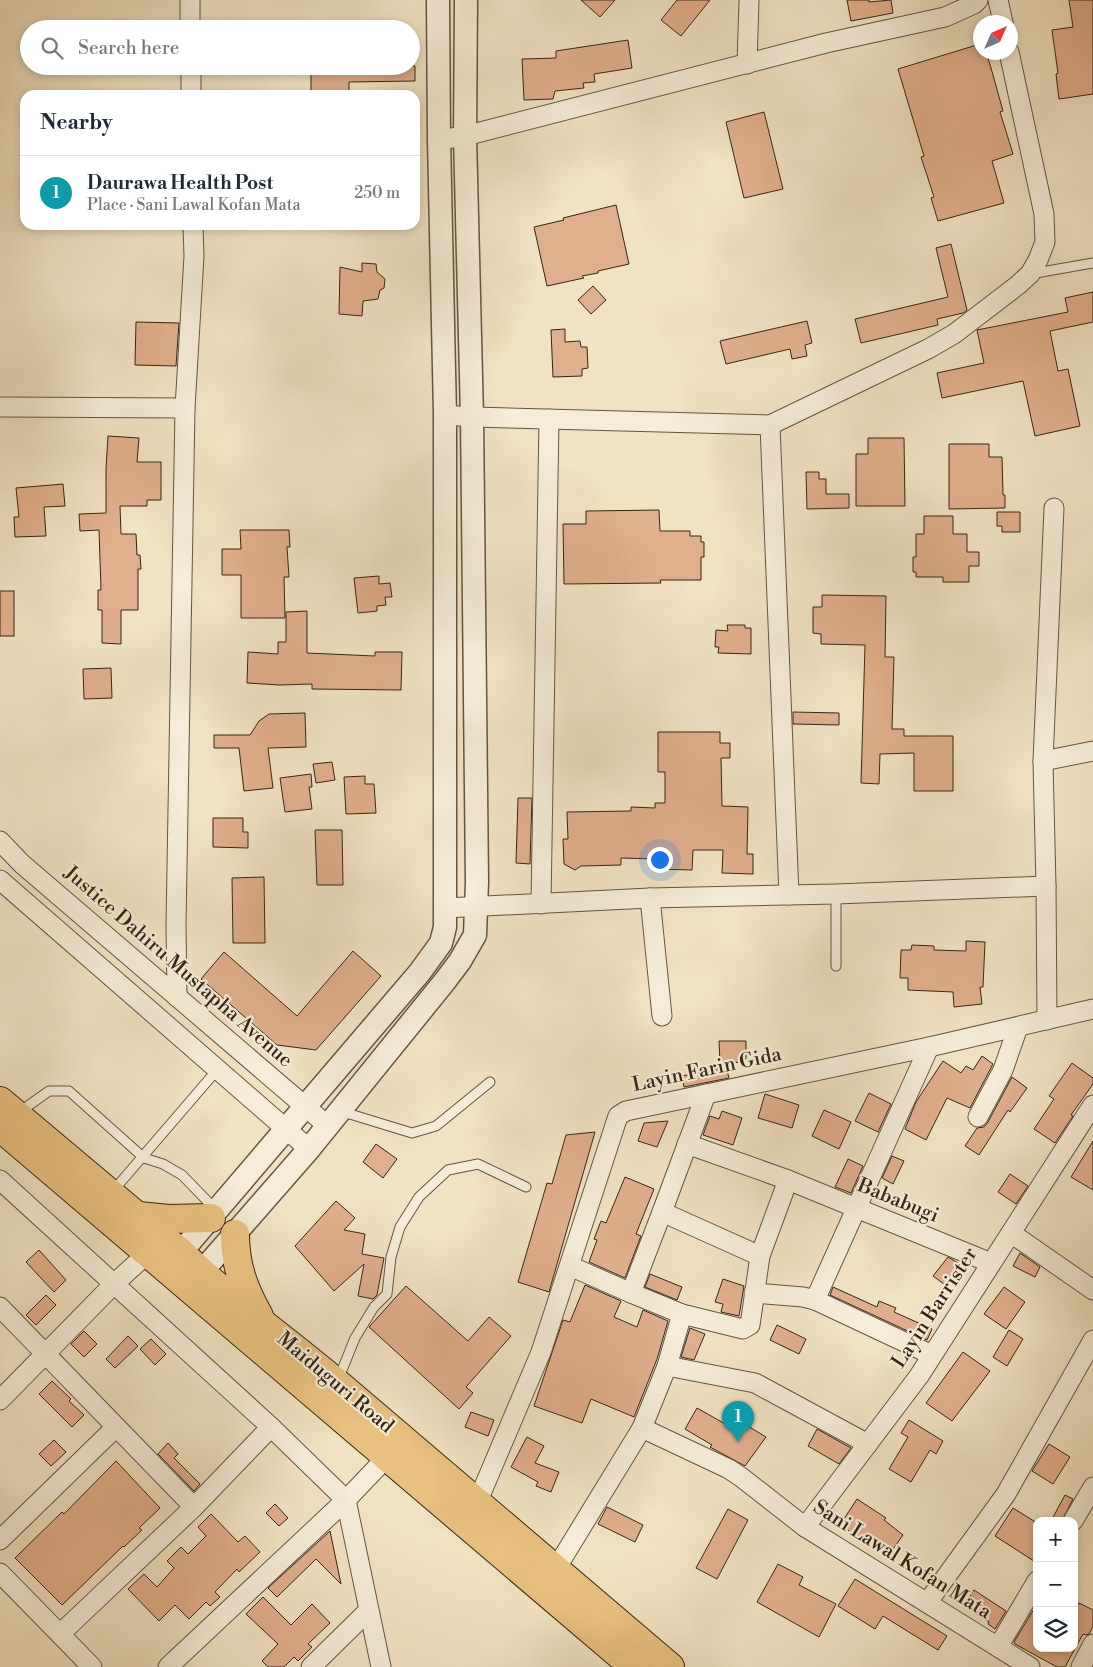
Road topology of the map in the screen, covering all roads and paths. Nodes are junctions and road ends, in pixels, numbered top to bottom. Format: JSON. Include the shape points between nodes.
{"nodes":[{"id":1,"x":190,"y":0,"type":"edge"},
{"id":2,"x":438,"y":0,"type":"edge"},
{"id":3,"x":466,"y":0,"type":"edge"},
{"id":4,"x":749,"y":0,"type":"edge"},
{"id":5,"x":978,"y":0,"type":"edge"},
{"id":6,"x":998,"y":0,"type":"edge"},
{"id":7,"x":1001,"y":15,"type":"edge"},
{"id":8,"x":190,"y":20,"type":"edge"},
{"id":9,"x":1011,"y":60,"type":"edge"},
{"id":10,"x":747,"y":64,"type":"junction"},
{"id":11,"x":191,"y":75,"type":"edge"},
{"id":12,"x":191,"y":90,"type":"edge"},
{"id":13,"x":465,"y":136,"type":"junction"},
{"id":14,"x":439,"y":140,"type":"junction"},
{"id":15,"x":193,"y":230,"type":"edge"},
{"id":16,"x":1093,"y":264,"type":"edge"},
{"id":17,"x":1030,"y":274,"type":"junction"},
{"id":18,"x":0,"y":407,"type":"edge"},
{"id":19,"x":185,"y":408,"type":"junction"},
{"id":20,"x":445,"y":415,"type":"junction"},
{"id":21,"x":472,"y":417,"type":"junction"},
{"id":22,"x":548,"y":419,"type":"junction"},
{"id":23,"x":770,"y":425,"type":"junction"},
{"id":24,"x":1054,"y":508,"type":"dead end"},
{"id":25,"x":1093,"y":751,"type":"edge"},
{"id":26,"x":1043,"y":761,"type":"junction"},
{"id":27,"x":0,"y":841,"type":"edge"},
{"id":28,"x":0,"y":880,"type":"edge"},
{"id":29,"x":1046,"y":886,"type":"junction"},
{"id":30,"x":836,"y":894,"type":"junction"},
{"id":31,"x":789,"y":895,"type":"junction"},
{"id":32,"x":650,"y":898,"type":"junction"},
{"id":33,"x":541,"y":904,"type":"junction"},
{"id":34,"x":476,"y":907,"type":"junction"},
{"id":35,"x":445,"y":908,"type":"junction"},
{"id":36,"x":836,"y":966,"type":"dead end"},
{"id":37,"x":177,"y":997,"type":"junction"},
{"id":38,"x":1093,"y":1009,"type":"edge"},
{"id":39,"x":662,"y":1016,"type":"dead end"},
{"id":40,"x":1047,"y":1020,"type":"junction"},
{"id":41,"x":1018,"y":1027,"type":"junction"},
{"id":42,"x":930,"y":1046,"type":"junction"},
{"id":43,"x":217,"y":1070,"type":"junction"},
{"id":44,"x":490,"y":1082,"type":"dead end"},
{"id":45,"x":706,"y":1094,"type":"junction"},
{"id":46,"x":1093,"y":1105,"type":"edge"},
{"id":47,"x":305,"y":1106,"type":"junction"},
{"id":48,"x":5,"y":1114,"type":"edge"},
{"id":49,"x":978,"y":1117,"type":"dead end"},
{"id":50,"x":334,"y":1118,"type":"junction"},
{"id":51,"x":285,"y":1128,"type":"junction"},
{"id":52,"x":688,"y":1144,"type":"junction"},
{"id":53,"x":308,"y":1149,"type":"junction"},
{"id":54,"x":144,"y":1158,"type":"junction"},
{"id":55,"x":0,"y":1180,"type":"edge"},
{"id":56,"x":788,"y":1180,"type":"junction"},
{"id":57,"x":526,"y":1187,"type":"dead end"},
{"id":58,"x":111,"y":1194,"type":"junction"},
{"id":59,"x":856,"y":1208,"type":"junction"},
{"id":60,"x":662,"y":1212,"type":"junction"},
{"id":61,"x":214,"y":1214,"type":"junction"},
{"id":62,"x":138,"y":1216,"type":"junction"},
{"id":63,"x":1010,"y":1233,"type":"junction"},
{"id":64,"x":235,"y":1234,"type":"junction"},
{"id":65,"x":760,"y":1256,"type":"junction"},
{"id":66,"x":166,"y":1258,"type":"junction"},
{"id":67,"x":991,"y":1263,"type":"junction"},
{"id":68,"x":570,"y":1266,"type":"junction"},
{"id":69,"x":195,"y":1280,"type":"junction"},
{"id":70,"x":115,"y":1284,"type":"junction"},
{"id":71,"x":1093,"y":1290,"type":"edge"},
{"id":72,"x":631,"y":1292,"type":"junction"},
{"id":73,"x":754,"y":1293,"type":"junction"},
{"id":74,"x":815,"y":1300,"type":"junction"},
{"id":75,"x":0,"y":1307,"type":"edge"},
{"id":76,"x":682,"y":1314,"type":"junction"},
{"id":77,"x":263,"y":1324,"type":"junction"},
{"id":78,"x":1093,"y":1340,"type":"edge"},
{"id":79,"x":46,"y":1355,"type":"junction"},
{"id":80,"x":932,"y":1355,"type":"junction"},
{"id":81,"x":667,"y":1366,"type":"junction"},
{"id":82,"x":336,"y":1382,"type":"junction"},
{"id":83,"x":0,"y":1400,"type":"edge"},
{"id":84,"x":116,"y":1427,"type":"junction"},
{"id":85,"x":271,"y":1427,"type":"junction"},
{"id":86,"x":642,"y":1428,"type":"junction"},
{"id":87,"x":868,"y":1444,"type":"junction"},
{"id":88,"x":387,"y":1457,"type":"junction"},
{"id":89,"x":1093,"y":1487,"type":"edge"},
{"id":90,"x":346,"y":1500,"type":"junction"},
{"id":91,"x":477,"y":1503,"type":"junction"},
{"id":92,"x":194,"y":1507,"type":"junction"},
{"id":93,"x":1075,"y":1517,"type":"edge"},
{"id":94,"x":805,"y":1527,"type":"junction"},
{"id":95,"x":0,"y":1540,"type":"edge"},
{"id":96,"x":0,"y":1573,"type":"edge"},
{"id":97,"x":549,"y":1580,"type":"junction"},
{"id":98,"x":1033,"y":1588,"type":"edge"},
{"id":99,"x":927,"y":1603,"type":"junction"},
{"id":100,"x":368,"y":1610,"type":"junction"},
{"id":101,"x":60,"y":1634,"type":"junction"},
{"id":102,"x":1093,"y":1646,"type":"edge"},
{"id":103,"x":998,"y":1647,"type":"junction"},
{"id":104,"x":92,"y":1667,"type":"edge"},
{"id":105,"x":168,"y":1667,"type":"edge"},
{"id":106,"x":311,"y":1667,"type":"edge"},
{"id":107,"x":381,"y":1667,"type":"edge"},
{"id":108,"x":634,"y":1667,"type":"edge"},
{"id":109,"x":670,"y":1667,"type":"edge"},
{"id":110,"x":1030,"y":1667,"type":"edge"},
{"id":111,"x":1080,"y":1667,"type":"edge"}],
"edges":[{"from":1,"to":8,"type":"street"},
{"from":2,"to":14,"type":"street"},
{"from":3,"to":13,"type":"street"},
{"from":4,"to":10,"type":"street"},
{"from":5,"to":10,"type":"street","via":[[944,17]]},
{"from":6,"to":7,"type":"street"},
{"from":9,"to":17,"type":"street","via":[[1044,214],[1045,242]]},
{"from":10,"to":13,"type":"street"},
{"from":11,"to":12,"type":"street"},
{"from":13,"to":14,"type":"street"},
{"from":13,"to":21,"type":"street"},
{"from":14,"to":20,"type":"street"},
{"from":15,"to":19,"type":"street"},
{"from":16,"to":17,"type":"lane"},
{"from":17,"to":23,"type":"street","via":[[954,334]]},
{"from":18,"to":19,"type":"street"},
{"from":19,"to":37,"type":"street"},
{"from":20,"to":21,"type":"street"},
{"from":20,"to":35,"type":"street"},
{"from":21,"to":22,"type":"street"},
{"from":21,"to":34,"type":"street"},
{"from":22,"to":23,"type":"street"},
{"from":22,"to":33,"type":"street"},
{"from":23,"to":31,"type":"street"},
{"from":24,"to":26,"type":"street"},
{"from":25,"to":26,"type":"street"},
{"from":26,"to":29,"type":"street"},
{"from":27,"to":37,"type":"street","name":"Justice Dahiru Mustapha Avenue","via":[[22,864]]},
{"from":28,"to":43,"type":"street"},
{"from":29,"to":30,"type":"street"},
{"from":29,"to":40,"type":"street"},
{"from":30,"to":31,"type":"street"},
{"from":30,"to":36,"type":"lane"},
{"from":31,"to":32,"type":"street"},
{"from":32,"to":33,"type":"street"},
{"from":32,"to":39,"type":"street"},
{"from":33,"to":34,"type":"street"},
{"from":34,"to":35,"type":"street"},
{"from":34,"to":50,"type":"street","via":[[475,935],[460,961]]},
{"from":35,"to":47,"type":"street","via":[[445,927],[436,951]]},
{"from":37,"to":47,"type":"street","name":"Justice Dahiru Mustapha Avenue"},
{"from":38,"to":40,"type":"street","name":"Layin Farin Gida"},
{"from":40,"to":41,"type":"street","name":"Layin Farin Gida"},
{"from":41,"to":42,"type":"street","name":"Layin Farin Gida"},
{"from":41,"to":49,"type":"street","via":[[1003,1070]]},
{"from":42,"to":45,"type":"street","name":"Layin Farin Gida"},
{"from":42,"to":59,"type":"street"},
{"from":43,"to":51,"type":"street"},
{"from":43,"to":54,"type":"lane"},
{"from":44,"to":50,"type":"lane","via":[[436,1126],[412,1133]]},
{"from":45,"to":52,"type":"street"},
{"from":45,"to":68,"type":"street","name":"Layin Farin Gida","via":[[626,1110],[618,1116]]},
{"from":46,"to":63,"type":"street","name":"Layin Barrister"},
{"from":47,"to":50,"type":"street","name":"Justice Dahiru Mustapha Avenue"},
{"from":47,"to":51,"type":"street"},
{"from":48,"to":54,"type":"lane","via":[[49,1091],[69,1091]]},
{"from":48,"to":58,"type":"highway","name":"Maiduguri Road"},
{"from":48,"to":66,"type":"highway","name":"Maiduguri Road"},
{"from":50,"to":53,"type":"street"},
{"from":51,"to":53,"type":"street"},
{"from":51,"to":61,"type":"street"},
{"from":52,"to":56,"type":"street","name":"Bababugi"},
{"from":52,"to":60,"type":"street"},
{"from":53,"to":64,"type":"street"},
{"from":54,"to":58,"type":"lane"},
{"from":54,"to":61,"type":"lane","via":[[182,1174]]},
{"from":55,"to":70,"type":"street"},
{"from":56,"to":59,"type":"street","name":"Bababugi"},
{"from":56,"to":65,"type":"street"},
{"from":57,"to":82,"type":"lane","via":[[478,1164],[448,1170],[419,1197],[400,1227],[391,1257],[386,1294],[355,1338]]},
{"from":58,"to":62,"type":"highway","name":"Maiduguri Road"},
{"from":59,"to":67,"type":"street","name":"Bababugi"},
{"from":59,"to":74,"type":"street"},
{"from":60,"to":65,"type":"street"},
{"from":60,"to":72,"type":"street"},
{"from":61,"to":62,"type":"highway","via":[[169,1219]]},
{"from":61,"to":66,"type":"street"},
{"from":62,"to":66,"type":"highway","name":"Maiduguri Road"},
{"from":63,"to":67,"type":"street","name":"Layin Barrister"},
{"from":63,"to":71,"type":"street"},
{"from":64,"to":69,"type":"street"},
{"from":64,"to":77,"type":"highway","via":[[235,1249],[245,1291]]},
{"from":65,"to":73,"type":"street"},
{"from":66,"to":69,"type":"highway","name":"Maiduguri Road"},
{"from":66,"to":70,"type":"street"},
{"from":67,"to":80,"type":"street","name":"Layin Barrister"},
{"from":68,"to":72,"type":"street"},
{"from":68,"to":91,"type":"street","name":"Layin Farin Gida","via":[[540,1352]]},
{"from":69,"to":77,"type":"highway","name":"Maiduguri Road"},
{"from":69,"to":88,"type":"highway","name":"Maiduguri Road"},
{"from":70,"to":79,"type":"street"},
{"from":70,"to":85,"type":"street"},
{"from":72,"to":76,"type":"street"},
{"from":73,"to":74,"type":"street"},
{"from":73,"to":76,"type":"street","via":[[750,1325],[743,1330]]},
{"from":74,"to":80,"type":"street"},
{"from":75,"to":79,"type":"street"},
{"from":76,"to":81,"type":"street"},
{"from":77,"to":82,"type":"highway","name":"Maiduguri Road"},
{"from":78,"to":99,"type":"street","via":[[1006,1494]]},
{"from":79,"to":83,"type":"street"},
{"from":79,"to":84,"type":"street"},
{"from":80,"to":87,"type":"street","name":"Layin Barrister"},
{"from":81,"to":86,"type":"street"},
{"from":81,"to":87,"type":"street","via":[[756,1383]]},
{"from":82,"to":91,"type":"highway","name":"Maiduguri Road"},
{"from":84,"to":92,"type":"street"},
{"from":84,"to":95,"type":"street"},
{"from":85,"to":90,"type":"street"},
{"from":85,"to":92,"type":"street"},
{"from":86,"to":94,"type":"street","name":"Sani Lawal Kofan Mata","via":[[729,1469]]},
{"from":86,"to":97,"type":"street"},
{"from":87,"to":94,"type":"street","name":"Layin Barrister"},
{"from":88,"to":90,"type":"street"},
{"from":88,"to":97,"type":"highway","name":"Maiduguri Road"},
{"from":89,"to":93,"type":"street"},
{"from":90,"to":100,"type":"street"},
{"from":90,"to":105,"type":"street"},
{"from":91,"to":97,"type":"highway","name":"Maiduguri Road"},
{"from":92,"to":101,"type":"street"},
{"from":94,"to":99,"type":"street","name":"Sani Lawal Kofan Mata"},
{"from":96,"to":101,"type":"street"},
{"from":97,"to":108,"type":"highway","name":"Maiduguri Road"},
{"from":97,"to":109,"type":"highway","name":"Maiduguri Road"},
{"from":98,"to":103,"type":"street"},
{"from":99,"to":103,"type":"street","name":"Sani Lawal Kofan Mata"},
{"from":100,"to":106,"type":"street"},
{"from":100,"to":107,"type":"street"},
{"from":101,"to":104,"type":"street"},
{"from":102,"to":111,"type":"street"},
{"from":103,"to":110,"type":"street","name":"Sani Lawal Kofan Mata"}]}
